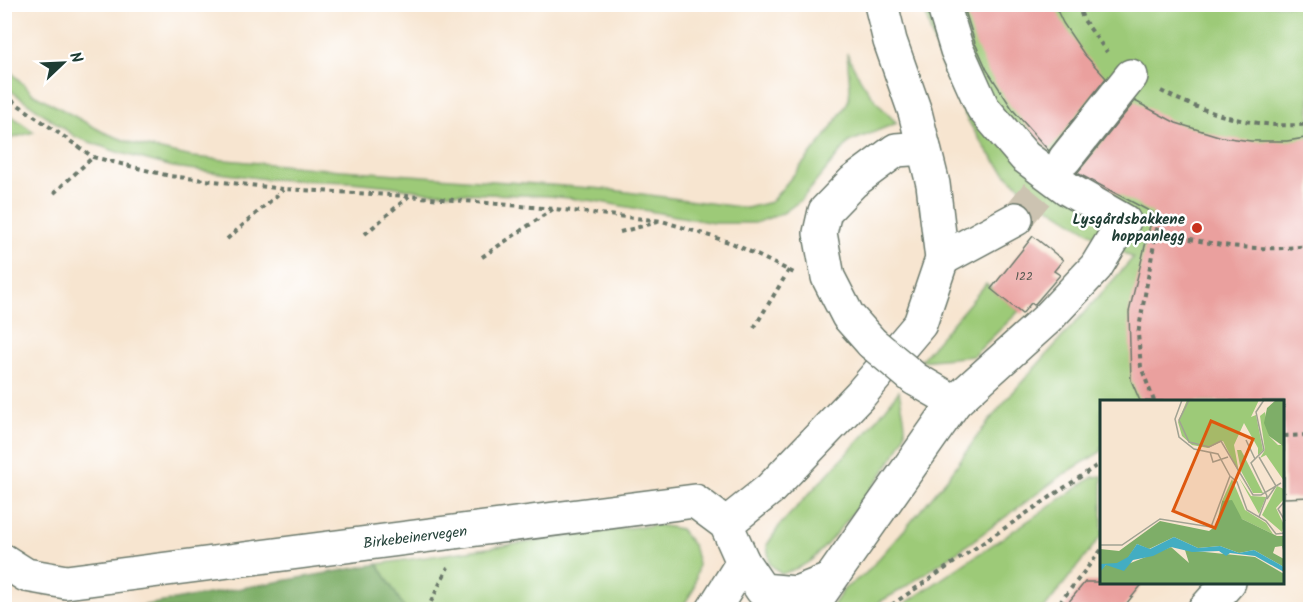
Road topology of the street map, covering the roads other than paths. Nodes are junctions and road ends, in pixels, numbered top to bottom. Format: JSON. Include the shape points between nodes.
{"nodes":[{"id":1,"x":881,"y":4,"type":"edge"},
{"id":2,"x":943,"y":4,"type":"edge"},
{"id":3,"x":1131,"y":76,"type":"road end"},
{"id":4,"x":924,"y":148,"type":"junction"},
{"id":5,"x":1065,"y":159,"type":"tunnel mouth"},
{"id":6,"x":1016,"y":219,"type":"tunnel mouth"},
{"id":7,"x":942,"y":259,"type":"junction"},
{"id":8,"x":955,"y":402,"type":"junction"},
{"id":9,"x":726,"y":524,"type":"junction"},
{"id":10,"x":4,"y":561,"type":"edge"},
{"id":11,"x":743,"y":562,"type":"junction"},
{"id":12,"x":829,"y":580,"type":"junction"},
{"id":13,"x":1227,"y":584,"type":"edge"},
{"id":14,"x":713,"y":609,"type":"edge"},
{"id":15,"x":809,"y":609,"type":"edge"},
{"id":16,"x":1204,"y":609,"type":"edge"}],
"edges":[{"from":1,"to":4,"type":"street"},
{"from":2,"to":8,"type":"street","via":[[957,50],[983,108],[1025,157],[1068,189],[1124,221],[1096,267],[1047,319]]},
{"from":3,"to":5,"type":"street"},
{"from":4,"to":7,"type":"street","via":[[933,184]]},
{"from":4,"to":8,"type":"street","bridge":true,"via":[[896,150],[853,182],[825,211],[820,233],[828,277],[848,316],[872,343],[915,379]]},
{"from":6,"to":7,"type":"street"},
{"from":7,"to":9,"type":"street","via":[[920,324],[860,395],[770,489]]},
{"from":8,"to":12,"type":"street"},
{"from":9,"to":10,"type":"street","name":"Birkebeinervegen","via":[[695,501],[66,582],[26,575]]},
{"from":9,"to":11,"type":"street","name":"Birkebeinervegen"},
{"from":11,"to":12,"type":"street","name":"Birkebeinervegen","via":[[762,590],[796,593]]},
{"from":11,"to":14,"type":"street"},
{"from":12,"to":15,"type":"street"},
{"from":13,"to":16,"type":"street"}]}
